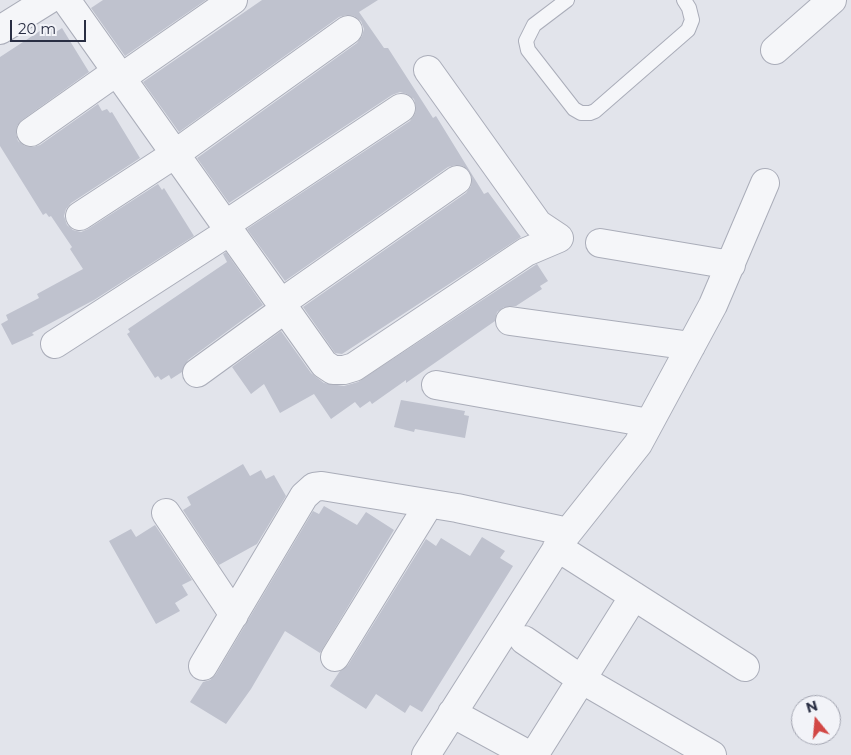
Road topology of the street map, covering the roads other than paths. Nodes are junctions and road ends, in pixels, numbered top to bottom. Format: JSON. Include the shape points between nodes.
{"nodes":[{"id":1,"x":48,"y":0,"type":"edge"},
{"id":2,"x":66,"y":0,"type":"edge"},
{"id":3,"x":233,"y":0,"type":"edge"},
{"id":4,"x":567,"y":0,"type":"edge"},
{"id":5,"x":684,"y":0,"type":"edge"},
{"id":6,"x":832,"y":0,"type":"edge"},
{"id":7,"x":0,"y":30,"type":"edge"},
{"id":8,"x":348,"y":30,"type":"dead end"},
{"id":9,"x":775,"y":50,"type":"dead end"},
{"id":10,"x":428,"y":70,"type":"dead end"},
{"id":11,"x":119,"y":75,"type":"junction"},
{"id":12,"x":401,"y":108,"type":"dead end"},
{"id":13,"x":31,"y":132,"type":"dead end"},
{"id":14,"x":175,"y":154,"type":"junction"},
{"id":15,"x":457,"y":180,"type":"dead end"},
{"id":16,"x":765,"y":183,"type":"dead end"},
{"id":17,"x":80,"y":216,"type":"dead end"},
{"id":18,"x":228,"y":228,"type":"junction"},
{"id":19,"x":600,"y":243,"type":"dead end"},
{"id":20,"x":731,"y":265,"type":"junction"},
{"id":21,"x":283,"y":306,"type":"junction"},
{"id":22,"x":510,"y":321,"type":"dead end"},
{"id":23,"x":55,"y":344,"type":"dead end"},
{"id":24,"x":691,"y":346,"type":"junction"},
{"id":25,"x":197,"y":373,"type":"dead end"},
{"id":26,"x":436,"y":385,"type":"dead end"},
{"id":27,"x":649,"y":423,"type":"junction"},
{"id":28,"x":429,"y":504,"type":"junction"},
{"id":29,"x":166,"y":513,"type":"dead end"},
{"id":30,"x":562,"y":540,"type":"junction"},
{"id":31,"x":634,"y":596,"type":"junction"},
{"id":32,"x":234,"y":615,"type":"junction"},
{"id":33,"x":524,"y":640,"type":"dead end"},
{"id":34,"x":335,"y":657,"type":"dead end"},
{"id":35,"x":203,"y":666,"type":"dead end"},
{"id":36,"x":745,"y":667,"type":"dead end"},
{"id":37,"x":581,"y":680,"type":"junction"},
{"id":38,"x":452,"y":713,"type":"junction"},
{"id":39,"x":426,"y":755,"type":"edge"},
{"id":40,"x":529,"y":755,"type":"edge"},
{"id":41,"x":534,"y":755,"type":"edge"},
{"id":42,"x":712,"y":755,"type":"edge"}],
"edges":[{"from":1,"to":7,"type":"street"},
{"from":2,"to":11,"type":"street"},
{"from":3,"to":11,"type":"street"},
{"from":4,"to":5,"type":"lane","via":[[534,25],[526,41],[528,50],[574,109],[590,113],[688,30],[692,20]]},
{"from":6,"to":9,"type":"street"},
{"from":8,"to":14,"type":"street"},
{"from":10,"to":21,"type":"street","via":[[538,224],[559,238],[526,252],[354,367],[344,370],[333,370],[324,364]]},
{"from":11,"to":13,"type":"street"},
{"from":11,"to":14,"type":"street"},
{"from":12,"to":18,"type":"street"},
{"from":14,"to":17,"type":"street"},
{"from":14,"to":18,"type":"street"},
{"from":15,"to":21,"type":"street"},
{"from":16,"to":20,"type":"street"},
{"from":18,"to":21,"type":"street"},
{"from":18,"to":23,"type":"street"},
{"from":19,"to":20,"type":"street"},
{"from":20,"to":24,"type":"street"},
{"from":21,"to":25,"type":"street"},
{"from":22,"to":24,"type":"street"},
{"from":24,"to":27,"type":"street"},
{"from":26,"to":27,"type":"street"},
{"from":27,"to":30,"type":"street","via":[[630,455]]},
{"from":28,"to":30,"type":"street"},
{"from":28,"to":32,"type":"street","via":[[314,487],[304,496]]},
{"from":28,"to":34,"type":"street"},
{"from":29,"to":32,"type":"street"},
{"from":30,"to":31,"type":"street"},
{"from":30,"to":38,"type":"street"},
{"from":31,"to":36,"type":"street"},
{"from":31,"to":37,"type":"street"},
{"from":32,"to":35,"type":"street"},
{"from":33,"to":37,"type":"street"},
{"from":37,"to":41,"type":"street"},
{"from":37,"to":42,"type":"street"},
{"from":38,"to":39,"type":"street"},
{"from":38,"to":40,"type":"street"}]}
